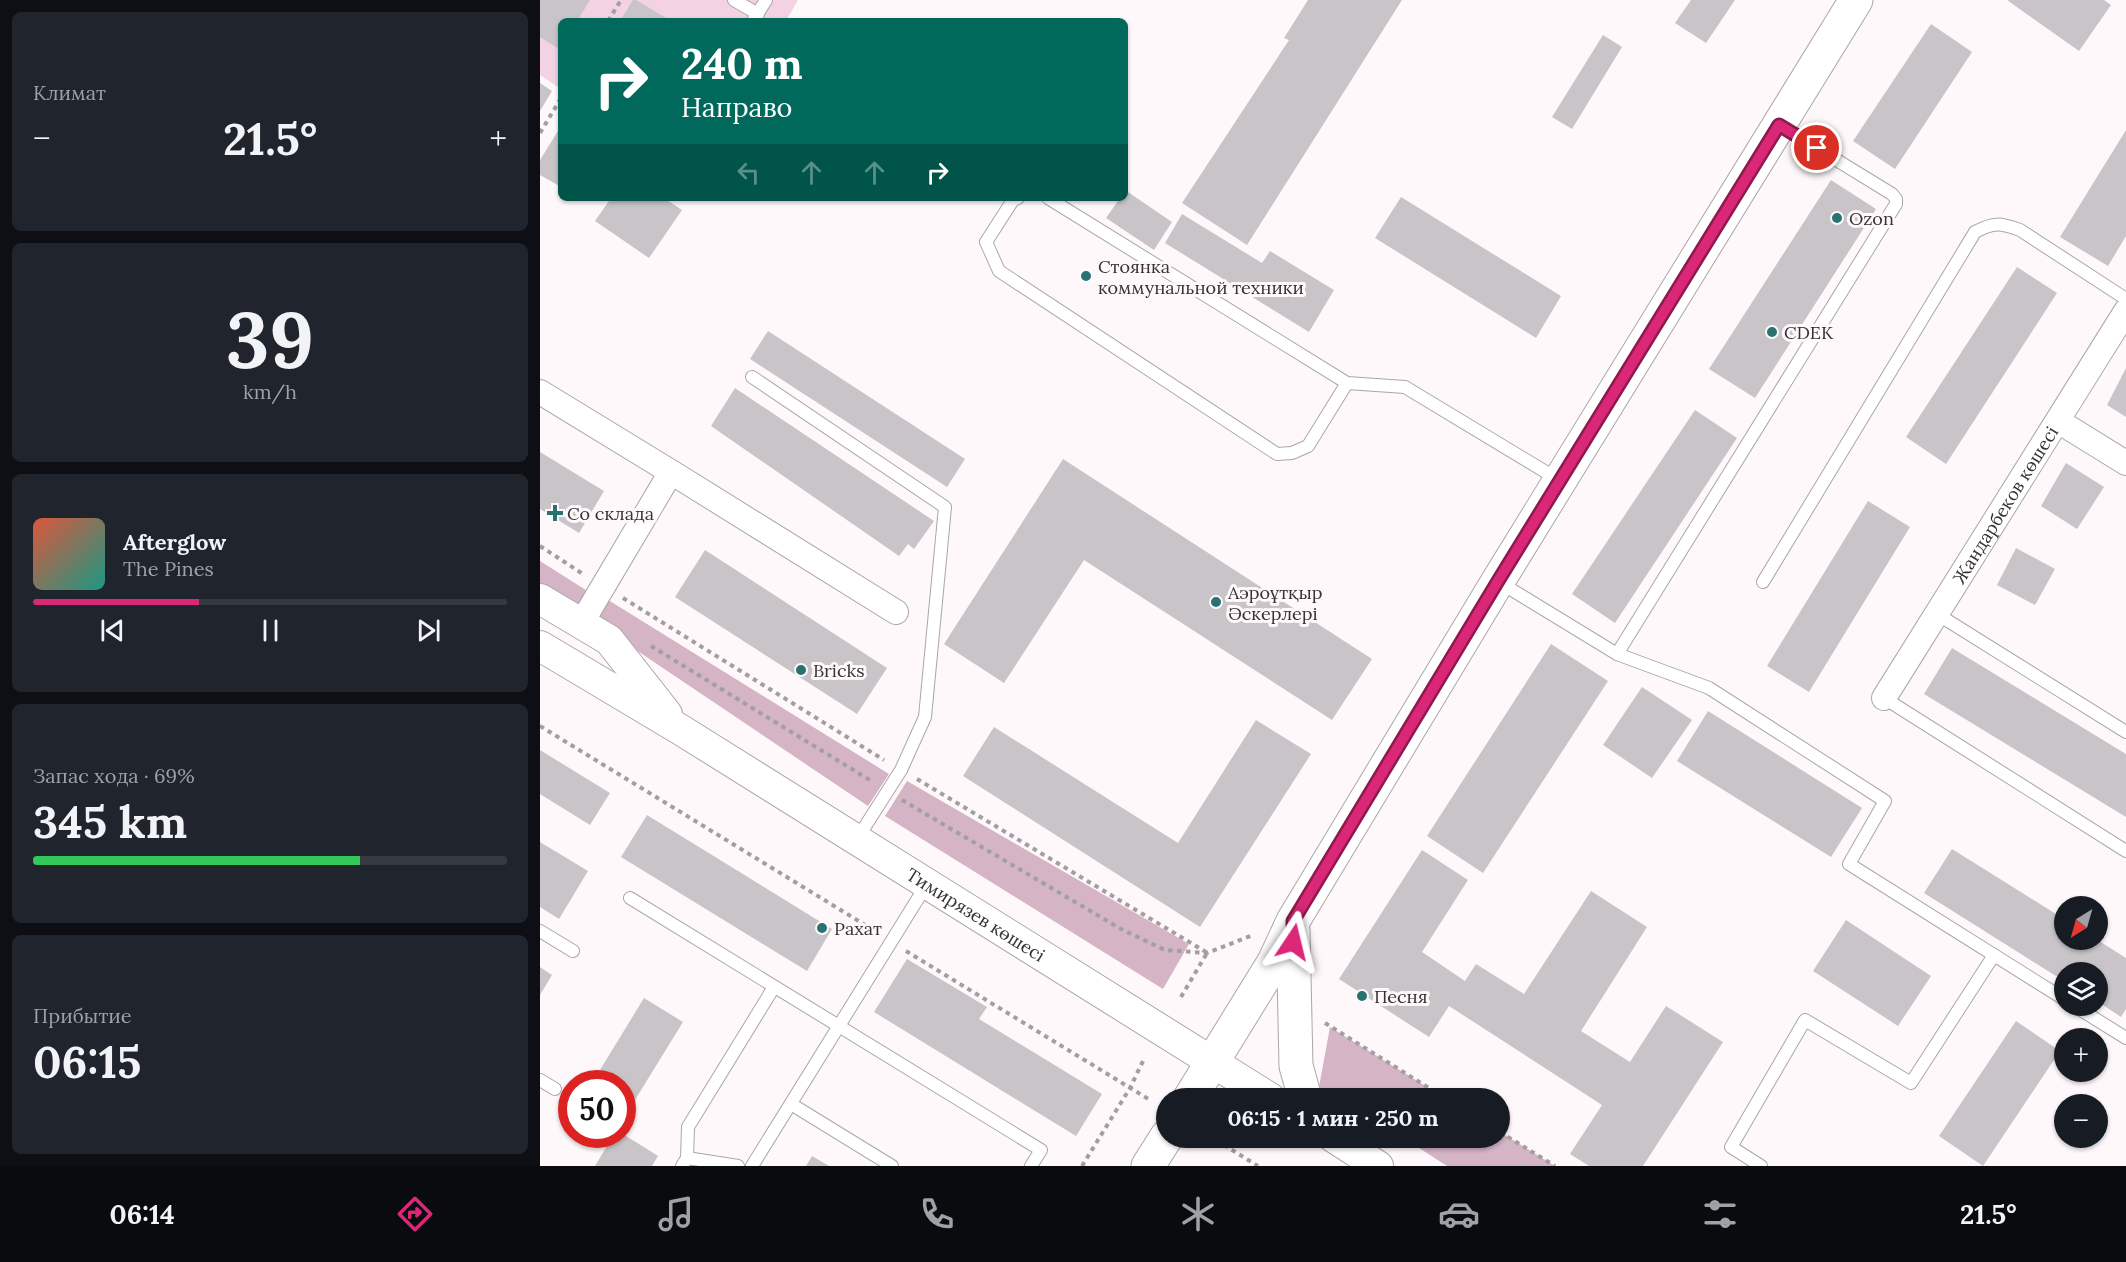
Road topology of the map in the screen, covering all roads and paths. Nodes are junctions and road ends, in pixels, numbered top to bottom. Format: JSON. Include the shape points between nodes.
{"nodes":[{"id":1,"x":621,"y":0,"type":"edge"},
{"id":2,"x":734,"y":0,"type":"edge"},
{"id":3,"x":766,"y":0,"type":"edge"},
{"id":4,"x":1856,"y":0,"type":"edge"},
{"id":5,"x":755,"y":17,"type":"edge"},
{"id":6,"x":610,"y":18,"type":"edge"},
{"id":7,"x":558,"y":103,"type":"edge"},
{"id":8,"x":1779,"y":125,"type":"junction"},
{"id":9,"x":540,"y":133,"type":"edge"},
{"id":10,"x":1012,"y":201,"type":"edge"},
{"id":11,"x":1053,"y":201,"type":"edge"},
{"id":12,"x":2126,"y":299,"type":"edge"},
{"id":13,"x":2126,"y":311,"type":"edge"},
{"id":14,"x":752,"y":377,"type":"dead end"},
{"id":15,"x":1347,"y":383,"type":"junction"},
{"id":16,"x":540,"y":392,"type":"edge"},
{"id":17,"x":2058,"y":421,"type":"junction"},
{"id":18,"x":2126,"y":463,"type":"edge"},
{"id":19,"x":671,"y":472,"type":"junction"},
{"id":20,"x":1560,"y":480,"type":"junction"},
{"id":21,"x":540,"y":546,"type":"edge"},
{"id":22,"x":1498,"y":581,"type":"junction"},
{"id":23,"x":1763,"y":582,"type":"dead end"},
{"id":24,"x":603,"y":586,"type":"junction"},
{"id":25,"x":540,"y":599,"type":"edge"},
{"id":26,"x":896,"y":612,"type":"dead end"},
{"id":27,"x":1937,"y":614,"type":"junction"},
{"id":28,"x":585,"y":617,"type":"dead end"},
{"id":29,"x":650,"y":645,"type":"dead end"},
{"id":30,"x":540,"y":646,"type":"edge"},
{"id":31,"x":1617,"y":654,"type":"junction"},
{"id":32,"x":1884,"y":698,"type":"joint"},
{"id":33,"x":540,"y":726,"type":"edge"},
{"id":34,"x":681,"y":730,"type":"junction"},
{"id":35,"x":2126,"y":732,"type":"edge"},
{"id":36,"x":901,"y":770,"type":"junction"},
{"id":37,"x":888,"y":791,"type":"junction"},
{"id":38,"x":856,"y":840,"type":"junction"},
{"id":39,"x":2126,"y":851,"type":"edge"},
{"id":40,"x":927,"y":883,"type":"junction"},
{"id":41,"x":630,"y":898,"type":"dead end"},
{"id":42,"x":1293,"y":921,"type":"junction"},
{"id":43,"x":540,"y":931,"type":"edge"},
{"id":44,"x":891,"y":941,"type":"junction"},
{"id":45,"x":573,"y":951,"type":"dead end"},
{"id":46,"x":1207,"y":952,"type":"junction"},
{"id":47,"x":1994,"y":955,"type":"junction"},
{"id":48,"x":774,"y":987,"type":"junction"},
{"id":49,"x":2054,"y":993,"type":"edge"},
{"id":50,"x":1180,"y":997,"type":"dead end"},
{"id":51,"x":1293,"y":1004,"type":"junction"},
{"id":52,"x":2091,"y":1016,"type":"edge"},
{"id":53,"x":840,"y":1026,"type":"junction"},
{"id":54,"x":2126,"y":1038,"type":"edge"},
{"id":55,"x":1144,"y":1059,"type":"dead end"},
{"id":56,"x":1212,"y":1063,"type":"junction"},
{"id":57,"x":540,"y":1080,"type":"edge"},
{"id":58,"x":1130,"y":1088,"type":"junction"},
{"id":59,"x":1196,"y":1088,"type":"edge"},
{"id":60,"x":1253,"y":1088,"type":"edge"},
{"id":61,"x":1302,"y":1088,"type":"edge"},
{"id":62,"x":1429,"y":1088,"type":"edge"},
{"id":63,"x":555,"y":1089,"type":"dead end"},
{"id":64,"x":1150,"y":1100,"type":"dead end"},
{"id":65,"x":791,"y":1104,"type":"junction"},
{"id":66,"x":1510,"y":1138,"type":"edge"},
{"id":67,"x":1159,"y":1148,"type":"edge"},
{"id":68,"x":1229,"y":1148,"type":"edge"},
{"id":69,"x":1350,"y":1148,"type":"edge"},
{"id":70,"x":684,"y":1162,"type":"edge"},
{"id":71,"x":738,"y":1166,"type":"edge"},
{"id":72,"x":752,"y":1166,"type":"edge"},
{"id":73,"x":892,"y":1166,"type":"edge"},
{"id":74,"x":1031,"y":1166,"type":"edge"},
{"id":75,"x":1082,"y":1166,"type":"edge"},
{"id":76,"x":1148,"y":1166,"type":"edge"},
{"id":77,"x":1258,"y":1166,"type":"edge"},
{"id":78,"x":1378,"y":1166,"type":"edge"},
{"id":79,"x":1555,"y":1166,"type":"edge"},
{"id":80,"x":1761,"y":1166,"type":"edge"}],
"edges":[{"from":1,"to":6,"type":"path"},
{"from":2,"to":5,"type":"lane"},
{"from":3,"to":5,"type":"lane"},
{"from":4,"to":8,"type":"main road"},
{"from":7,"to":9,"type":"path"},
{"from":8,"to":20,"type":"main road"},
{"from":8,"to":31,"type":"lane","via":[[1892,194],[1896,204]]},
{"from":10,"to":15,"type":"lane","via":[[986,242],[999,271],[1277,454],[1308,446]]},
{"from":11,"to":15,"type":"lane"},
{"from":12,"to":23,"type":"lane","via":[[2020,230],[1990,224],[1975,232]]},
{"from":13,"to":17,"type":"street","name":"Жандарбеков көшесі"},
{"from":14,"to":36,"type":"lane","via":[[945,507],[925,717]]},
{"from":15,"to":20,"type":"lane","via":[[1405,387]]},
{"from":16,"to":19,"type":"street"},
{"from":17,"to":18,"type":"street"},
{"from":17,"to":27,"type":"street","name":"Жандарбеков көшесі"},
{"from":19,"to":24,"type":"street"},
{"from":19,"to":26,"type":"street"},
{"from":20,"to":22,"type":"main road"},
{"from":21,"to":24,"type":"path"},
{"from":22,"to":31,"type":"lane"},
{"from":22,"to":42,"type":"main road"},
{"from":24,"to":28,"type":"street"},
{"from":24,"to":36,"type":"path"},
{"from":25,"to":34,"type":"street","name":"Тимирязев көшесі","via":[[609,640]]},
{"from":27,"to":32,"type":"street","name":"Жандарбеков көшесі"},
{"from":27,"to":35,"type":"lane"},
{"from":29,"to":37,"type":"path"},
{"from":30,"to":34,"type":"street","name":"Тимирязев көшесі"},
{"from":31,"to":47,"type":"lane","via":[[1709,688],[1885,801],[1849,864]]},
{"from":32,"to":39,"type":"lane"},
{"from":33,"to":44,"type":"path"},
{"from":34,"to":38,"type":"street","name":"Тимирязев көшесі"},
{"from":36,"to":37,"type":"lane"},
{"from":36,"to":46,"type":"path"},
{"from":37,"to":38,"type":"lane"},
{"from":37,"to":46,"type":"path","via":[[1121,929],[1166,950]]},
{"from":38,"to":40,"type":"street","name":"Тимирязев көшесі"},
{"from":40,"to":44,"type":"lane"},
{"from":40,"to":56,"type":"street","name":"Тимирязев көшесі"},
{"from":41,"to":48,"type":"lane"},
{"from":42,"to":46,"type":"path"},
{"from":42,"to":51,"type":"main road"},
{"from":42,"to":56,"type":"main road","via":[[1274,962]]},
{"from":43,"to":45,"type":"lane"},
{"from":44,"to":53,"type":"lane"},
{"from":44,"to":58,"type":"path"},
{"from":46,"to":50,"type":"path"},
{"from":47,"to":49,"type":"lane"},
{"from":47,"to":80,"type":"lane","via":[[1911,1083],[1806,1020],[1731,1147]]},
{"from":48,"to":53,"type":"lane"},
{"from":48,"to":70,"type":"lane","via":[[688,1127]]},
{"from":51,"to":61,"type":"main road","via":[[1296,1066]]},
{"from":51,"to":62,"type":"path"},
{"from":52,"to":54,"type":"lane"},
{"from":53,"to":65,"type":"lane"},
{"from":53,"to":74,"type":"lane","via":[[1041,1150]]},
{"from":55,"to":58,"type":"path"},
{"from":56,"to":59,"type":"main road"},
{"from":56,"to":60,"type":"street","name":"Тимирязев көшесі"},
{"from":57,"to":63,"type":"lane"},
{"from":58,"to":64,"type":"path"},
{"from":58,"to":75,"type":"path"},
{"from":65,"to":72,"type":"lane"},
{"from":65,"to":73,"type":"lane"},
{"from":66,"to":79,"type":"path"},
{"from":67,"to":76,"type":"main road"},
{"from":68,"to":77,"type":"path"},
{"from":69,"to":78,"type":"street"},
{"from":70,"to":71,"type":"lane"}]}
